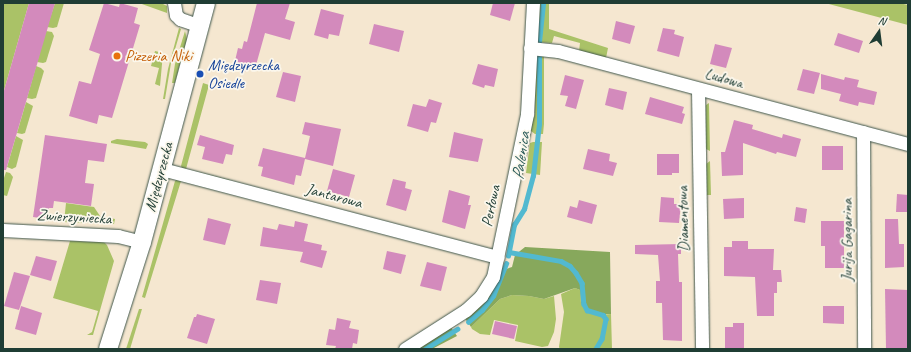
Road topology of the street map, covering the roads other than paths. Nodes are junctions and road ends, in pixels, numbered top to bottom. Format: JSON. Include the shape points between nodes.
{"nodes":[{"id":1,"x":174,"y":3,"type":"edge"},
{"id":2,"x":206,"y":3,"type":"edge"},
{"id":3,"x":533,"y":3,"type":"edge"},
{"id":4,"x":200,"y":26,"type":"junction"},
{"id":5,"x":530,"y":48,"type":"junction"},
{"id":6,"x":698,"y":89,"type":"junction"},
{"id":7,"x":863,"y":132,"type":"junction"},
{"id":8,"x":908,"y":144,"type":"edge"},
{"id":9,"x":162,"y":169,"type":"junction"},
{"id":10,"x":3,"y":230,"type":"edge"},
{"id":11,"x":142,"y":242,"type":"junction"},
{"id":12,"x":498,"y":257,"type":"junction"},
{"id":13,"x":108,"y":349,"type":"edge"},
{"id":14,"x":405,"y":349,"type":"edge"},
{"id":15,"x":702,"y":349,"type":"edge"},
{"id":16,"x":864,"y":349,"type":"edge"}],
"edges":[{"from":1,"to":4,"type":"street","via":[[176,15],[180,19]]},
{"from":2,"to":4,"type":"main road","name":"Międzyrzecka"},
{"from":3,"to":5,"type":"street","name":"Perłowa"},
{"from":4,"to":9,"type":"main road","name":"Międzyrzecka"},
{"from":5,"to":6,"type":"street","name":"Ludowa","via":[[558,51]]},
{"from":5,"to":12,"type":"street","name":"Perłowa","via":[[527,114]]},
{"from":6,"to":7,"type":"street","name":"Ludowa"},
{"from":6,"to":15,"type":"street","name":"Diamentowa"},
{"from":7,"to":8,"type":"street","name":"Ludowa"},
{"from":7,"to":16,"type":"street","name":"Jurija Gagarina"},
{"from":9,"to":11,"type":"main road","name":"Międzyrzecka"},
{"from":9,"to":12,"type":"street","name":"Jantarowa"},
{"from":10,"to":11,"type":"street","name":"Zwierzyniecka","via":[[118,236]]},
{"from":11,"to":13,"type":"main road","name":"Międzyrzecka"},
{"from":12,"to":14,"type":"street","name":"Perłowa","via":[[488,287],[474,304]]}]}
